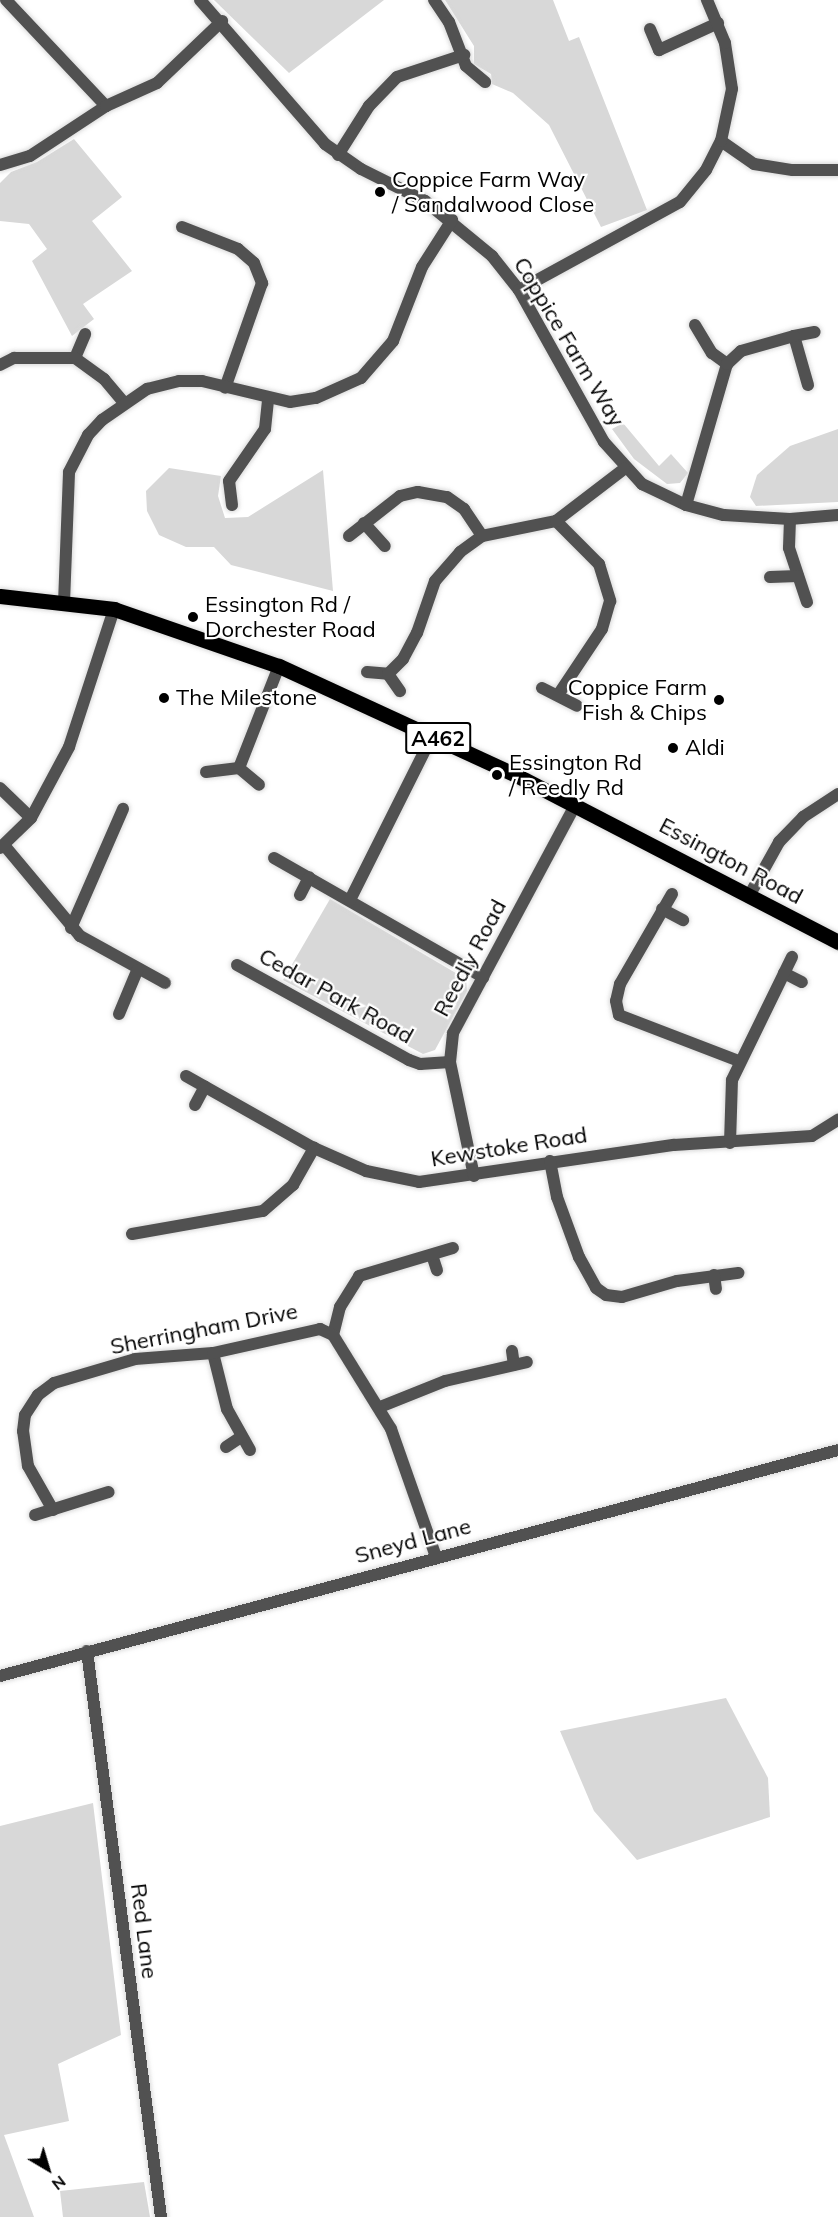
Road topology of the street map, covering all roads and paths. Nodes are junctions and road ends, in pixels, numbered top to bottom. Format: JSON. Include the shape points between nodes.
{"nodes":[{"id":1,"x":6,"y":0,"type":"edge"},
{"id":2,"x":200,"y":0,"type":"edge"},
{"id":3,"x":434,"y":0,"type":"edge"},
{"id":4,"x":707,"y":0,"type":"edge"},
{"id":5,"x":222,"y":21,"type":"junction"},
{"id":6,"x":718,"y":23,"type":"junction"},
{"id":7,"x":651,"y":29,"type":"dead end"},
{"id":8,"x":464,"y":55,"type":"junction"},
{"id":9,"x":485,"y":82,"type":"dead end"},
{"id":10,"x":106,"y":106,"type":"junction"},
{"id":11,"x":721,"y":141,"type":"junction"},
{"id":12,"x":338,"y":154,"type":"junction"},
{"id":13,"x":0,"y":165,"type":"edge"},
{"id":14,"x":838,"y":170,"type":"edge"},
{"id":15,"x":452,"y":220,"type":"junction"},
{"id":16,"x":182,"y":227,"type":"dead end"},
{"id":17,"x":519,"y":290,"type":"junction"},
{"id":18,"x":695,"y":325,"type":"dead end"},
{"id":19,"x":815,"y":332,"type":"dead end"},
{"id":20,"x":85,"y":334,"type":"dead end"},
{"id":21,"x":794,"y":336,"type":"junction"},
{"id":22,"x":75,"y":358,"type":"junction"},
{"id":23,"x":728,"y":364,"type":"junction"},
{"id":24,"x":0,"y":365,"type":"edge"},
{"id":25,"x":808,"y":385,"type":"dead end"},
{"id":26,"x":225,"y":388,"type":"junction"},
{"id":27,"x":268,"y":399,"type":"junction"},
{"id":28,"x":123,"y":402,"type":"junction"},
{"id":29,"x":624,"y":469,"type":"junction"},
{"id":30,"x":232,"y":505,"type":"dead end"},
{"id":31,"x":686,"y":505,"type":"junction"},
{"id":32,"x":838,"y":514,"type":"edge"},
{"id":33,"x":790,"y":519,"type":"junction"},
{"id":34,"x":556,"y":521,"type":"junction"},
{"id":35,"x":364,"y":523,"type":"junction"},
{"id":36,"x":349,"y":536,"type":"dead end"},
{"id":37,"x":482,"y":536,"type":"junction"},
{"id":38,"x":385,"y":546,"type":"dead end"},
{"id":39,"x":798,"y":576,"type":"junction"},
{"id":40,"x":770,"y":577,"type":"dead end"},
{"id":41,"x":0,"y":596,"type":"edge"},
{"id":42,"x":807,"y":602,"type":"dead end"},
{"id":43,"x":64,"y":603,"type":"junction"},
{"id":44,"x":114,"y":609,"type":"junction"},
{"id":45,"x":279,"y":666,"type":"junction"},
{"id":46,"x":367,"y":672,"type":"dead end"},
{"id":47,"x":388,"y":674,"type":"junction"},
{"id":48,"x":542,"y":688,"type":"dead end"},
{"id":49,"x":400,"y":691,"type":"dead end"},
{"id":50,"x":558,"y":695,"type":"junction"},
{"id":51,"x":577,"y":706,"type":"dead end"},
{"id":52,"x":432,"y":736,"type":"junction"},
{"id":53,"x":239,"y":768,"type":"junction"},
{"id":54,"x":206,"y":772,"type":"dead end"},
{"id":55,"x":259,"y":785,"type":"dead end"},
{"id":56,"x":0,"y":788,"type":"edge"},
{"id":57,"x":838,"y":794,"type":"edge"},
{"id":58,"x":575,"y":805,"type":"junction"},
{"id":59,"x":123,"y":809,"type":"dead end"},
{"id":60,"x":31,"y":818,"type":"junction"},
{"id":61,"x":2,"y":847,"type":"edge"},
{"id":62,"x":274,"y":858,"type":"dead end"},
{"id":63,"x":309,"y":877,"type":"junction"},
{"id":64,"x":300,"y":894,"type":"dead end"},
{"id":65,"x":672,"y":894,"type":"dead end"},
{"id":66,"x":749,"y":896,"type":"junction"},
{"id":67,"x":350,"y":900,"type":"junction"},
{"id":68,"x":662,"y":909,"type":"junction"},
{"id":69,"x":683,"y":920,"type":"dead end"},
{"id":70,"x":70,"y":928,"type":"junction"},
{"id":71,"x":838,"y":942,"type":"edge"},
{"id":72,"x":792,"y":957,"type":"dead end"},
{"id":73,"x":237,"y":966,"type":"dead end"},
{"id":74,"x":137,"y":971,"type":"junction"},
{"id":75,"x":784,"y":973,"type":"junction"},
{"id":76,"x":483,"y":977,"type":"junction"},
{"id":77,"x":802,"y":982,"type":"dead end"},
{"id":78,"x":165,"y":983,"type":"dead end"},
{"id":79,"x":119,"y":1014,"type":"dead end"},
{"id":80,"x":739,"y":1061,"type":"junction"},
{"id":81,"x":450,"y":1062,"type":"junction"},
{"id":82,"x":186,"y":1076,"type":"dead end"},
{"id":83,"x":205,"y":1086,"type":"junction"},
{"id":84,"x":195,"y":1105,"type":"dead end"},
{"id":85,"x":838,"y":1120,"type":"edge"},
{"id":86,"x":729,"y":1143,"type":"junction"},
{"id":87,"x":314,"y":1148,"type":"junction"},
{"id":88,"x":550,"y":1161,"type":"junction"},
{"id":89,"x":474,"y":1176,"type":"junction"},
{"id":90,"x":132,"y":1234,"type":"dead end"},
{"id":91,"x":453,"y":1248,"type":"dead end"},
{"id":92,"x":432,"y":1254,"type":"junction"},
{"id":93,"x":437,"y":1270,"type":"dead end"},
{"id":94,"x":738,"y":1273,"type":"dead end"},
{"id":95,"x":714,"y":1275,"type":"junction"},
{"id":96,"x":716,"y":1289,"type":"dead end"},
{"id":97,"x":333,"y":1335,"type":"junction"},
{"id":98,"x":512,"y":1351,"type":"dead end"},
{"id":99,"x":213,"y":1353,"type":"junction"},
{"id":100,"x":527,"y":1362,"type":"dead end"},
{"id":101,"x":514,"y":1365,"type":"junction"},
{"id":102,"x":380,"y":1407,"type":"junction"},
{"id":103,"x":241,"y":1437,"type":"junction"},
{"id":104,"x":226,"y":1447,"type":"dead end"},
{"id":105,"x":250,"y":1450,"type":"dead end"},
{"id":106,"x":837,"y":1451,"type":"edge"},
{"id":107,"x":109,"y":1492,"type":"dead end"},
{"id":108,"x":53,"y":1510,"type":"junction"},
{"id":109,"x":36,"y":1515,"type":"dead end"},
{"id":110,"x":436,"y":1557,"type":"junction"},
{"id":111,"x":87,"y":1651,"type":"junction"},
{"id":112,"x":0,"y":1676,"type":"edge"},
{"id":113,"x":161,"y":2217,"type":"edge"}],
"edges":[{"from":1,"to":10,"type":"street"},
{"from":2,"to":5,"type":"street","name":"Coppice Farm Way"},
{"from":3,"to":8,"type":"street"},
{"from":4,"to":6,"type":"street"},
{"from":5,"to":10,"type":"street","via":[[157,83]]},
{"from":5,"to":12,"type":"street","name":"Coppice Farm Way","via":[[297,116]]},
{"from":6,"to":7,"type":"street","via":[[659,50]]},
{"from":6,"to":11,"type":"street","via":[[732,89]]},
{"from":8,"to":9,"type":"street","via":[[465,66]]},
{"from":8,"to":12,"type":"street","via":[[397,77],[369,106]]},
{"from":10,"to":13,"type":"street","via":[[30,156]]},
{"from":11,"to":14,"type":"street","via":[[754,164],[793,170]]},
{"from":11,"to":17,"type":"street","via":[[706,170],[680,202]]},
{"from":12,"to":15,"type":"street","name":"Coppice Farm Way"},
{"from":15,"to":17,"type":"street","name":"Coppice Farm Way","via":[[492,256]]},
{"from":15,"to":27,"type":"street","via":[[422,267],[393,341],[378,363],[361,378],[316,398]]},
{"from":16,"to":26,"type":"street","via":[[238,249],[254,263],[262,283]]},
{"from":17,"to":29,"type":"street","name":"Coppice Farm Way","via":[[587,414]]},
{"from":18,"to":23,"type":"street","via":[[712,353]]},
{"from":19,"to":21,"type":"street"},
{"from":20,"to":22,"type":"street"},
{"from":21,"to":23,"type":"street","via":[[741,351]]},
{"from":21,"to":25,"type":"street"},
{"from":22,"to":24,"type":"street","via":[[14,358]]},
{"from":22,"to":28,"type":"street","via":[[104,379]]},
{"from":23,"to":31,"type":"street"},
{"from":26,"to":27,"type":"street"},
{"from":26,"to":28,"type":"street","via":[[179,381]]},
{"from":27,"to":30,"type":"street","via":[[265,429],[229,481]]},
{"from":28,"to":43,"type":"street","via":[[88,435],[69,472]]},
{"from":29,"to":31,"type":"street","name":"Coppice Farm Way","via":[[655,493]]},
{"from":29,"to":34,"type":"street"},
{"from":31,"to":33,"type":"street","name":"Coppice Farm Way","via":[[724,515]]},
{"from":32,"to":33,"type":"street","name":"Coppice Farm Way"},
{"from":33,"to":39,"type":"street","via":[[789,548]]},
{"from":34,"to":37,"type":"street"},
{"from":34,"to":50,"type":"street","via":[[599,564],[610,601],[602,629]]},
{"from":35,"to":36,"type":"street"},
{"from":35,"to":37,"type":"street","via":[[400,496],[432,492],[464,509]]},
{"from":35,"to":38,"type":"street"},
{"from":37,"to":47,"type":"street","via":[[448,563],[435,581],[404,659]]},
{"from":39,"to":40,"type":"street"},
{"from":39,"to":42,"type":"street"},
{"from":41,"to":43,"type":"main road","name":"Essington Road","number":"A462"},
{"from":43,"to":44,"type":"main road","name":"Essington Road","number":"A462"},
{"from":44,"to":45,"type":"main road","name":"Essington Road","number":"A462"},
{"from":44,"to":60,"type":"street","via":[[69,747]]},
{"from":45,"to":52,"type":"main road","name":"Essington Road","number":"A462"},
{"from":45,"to":53,"type":"street"},
{"from":46,"to":47,"type":"street"},
{"from":47,"to":49,"type":"street"},
{"from":48,"to":50,"type":"street"},
{"from":50,"to":51,"type":"street"},
{"from":52,"to":58,"type":"main road","name":"Essington Road","number":"A462"},
{"from":52,"to":67,"type":"street"},
{"from":53,"to":54,"type":"street"},
{"from":53,"to":55,"type":"street"},
{"from":56,"to":60,"type":"street"},
{"from":57,"to":66,"type":"street","via":[[803,817],[779,842]]},
{"from":58,"to":66,"type":"main road","name":"Essington Road","number":"A462"},
{"from":58,"to":76,"type":"street","name":"Reedly Road"},
{"from":59,"to":70,"type":"street"},
{"from":60,"to":61,"type":"street"},
{"from":61,"to":70,"type":"street"},
{"from":62,"to":63,"type":"street"},
{"from":63,"to":64,"type":"street"},
{"from":63,"to":67,"type":"street"},
{"from":65,"to":68,"type":"street"},
{"from":66,"to":71,"type":"main road","name":"Essington Road","number":"A462"},
{"from":67,"to":76,"type":"street"},
{"from":68,"to":69,"type":"street"},
{"from":68,"to":80,"type":"street","via":[[620,984],[616,1001],[619,1015]]},
{"from":70,"to":74,"type":"street"},
{"from":72,"to":75,"type":"street"},
{"from":73,"to":81,"type":"street","name":"Cedar Park Road","via":[[409,1060],[420,1064]]},
{"from":74,"to":78,"type":"street"},
{"from":74,"to":79,"type":"street"},
{"from":75,"to":77,"type":"street"},
{"from":75,"to":80,"type":"street"},
{"from":76,"to":81,"type":"street","name":"Reedly Road","via":[[453,1033]]},
{"from":80,"to":86,"type":"street","via":[[732,1080]]},
{"from":81,"to":89,"type":"street","name":"Reedly Road"},
{"from":82,"to":83,"type":"street","name":"Kewstoke Road"},
{"from":83,"to":84,"type":"street"},
{"from":83,"to":87,"type":"street","name":"Kewstoke Road"},
{"from":85,"to":86,"type":"street","name":"Kewstoke Road","via":[[812,1136]]},
{"from":86,"to":88,"type":"street","name":"Kewstoke Road","via":[[674,1145]]},
{"from":87,"to":89,"type":"street","name":"Kewstoke Road","via":[[392,1178],[436,1182]]},
{"from":87,"to":90,"type":"street","via":[[293,1185],[263,1210],[150,1226]]},
{"from":88,"to":89,"type":"street","name":"Kewstoke Road"},
{"from":88,"to":95,"type":"street","via":[[566,1223],[596,1288],[622,1297]]},
{"from":91,"to":92,"type":"street"},
{"from":92,"to":93,"type":"street"},
{"from":92,"to":97,"type":"street","via":[[359,1276],[340,1307]]},
{"from":94,"to":95,"type":"street"},
{"from":95,"to":96,"type":"street"},
{"from":97,"to":99,"type":"street","name":"Sherringham Drive","via":[[320,1329],[304,1330]]},
{"from":97,"to":102,"type":"street"},
{"from":98,"to":101,"type":"street"},
{"from":99,"to":103,"type":"street","via":[[227,1409]]},
{"from":99,"to":108,"type":"street","name":"Sherringham Drive","via":[[135,1359],[54,1383],[38,1395],[25,1415],[25,1447],[28,1466]]},
{"from":100,"to":101,"type":"street"},
{"from":101,"to":102,"type":"street","via":[[445,1381]]},
{"from":102,"to":110,"type":"street"},
{"from":103,"to":104,"type":"street"},
{"from":103,"to":105,"type":"street"},
{"from":106,"to":110,"type":"street","name":"Sneyd Lane"},
{"from":107,"to":108,"type":"street"},
{"from":108,"to":109,"type":"street"},
{"from":110,"to":111,"type":"street","name":"Sneyd Lane"},
{"from":111,"to":112,"type":"street","name":"Sneyd Lane"},
{"from":111,"to":113,"type":"street","name":"Red Lane"}]}
